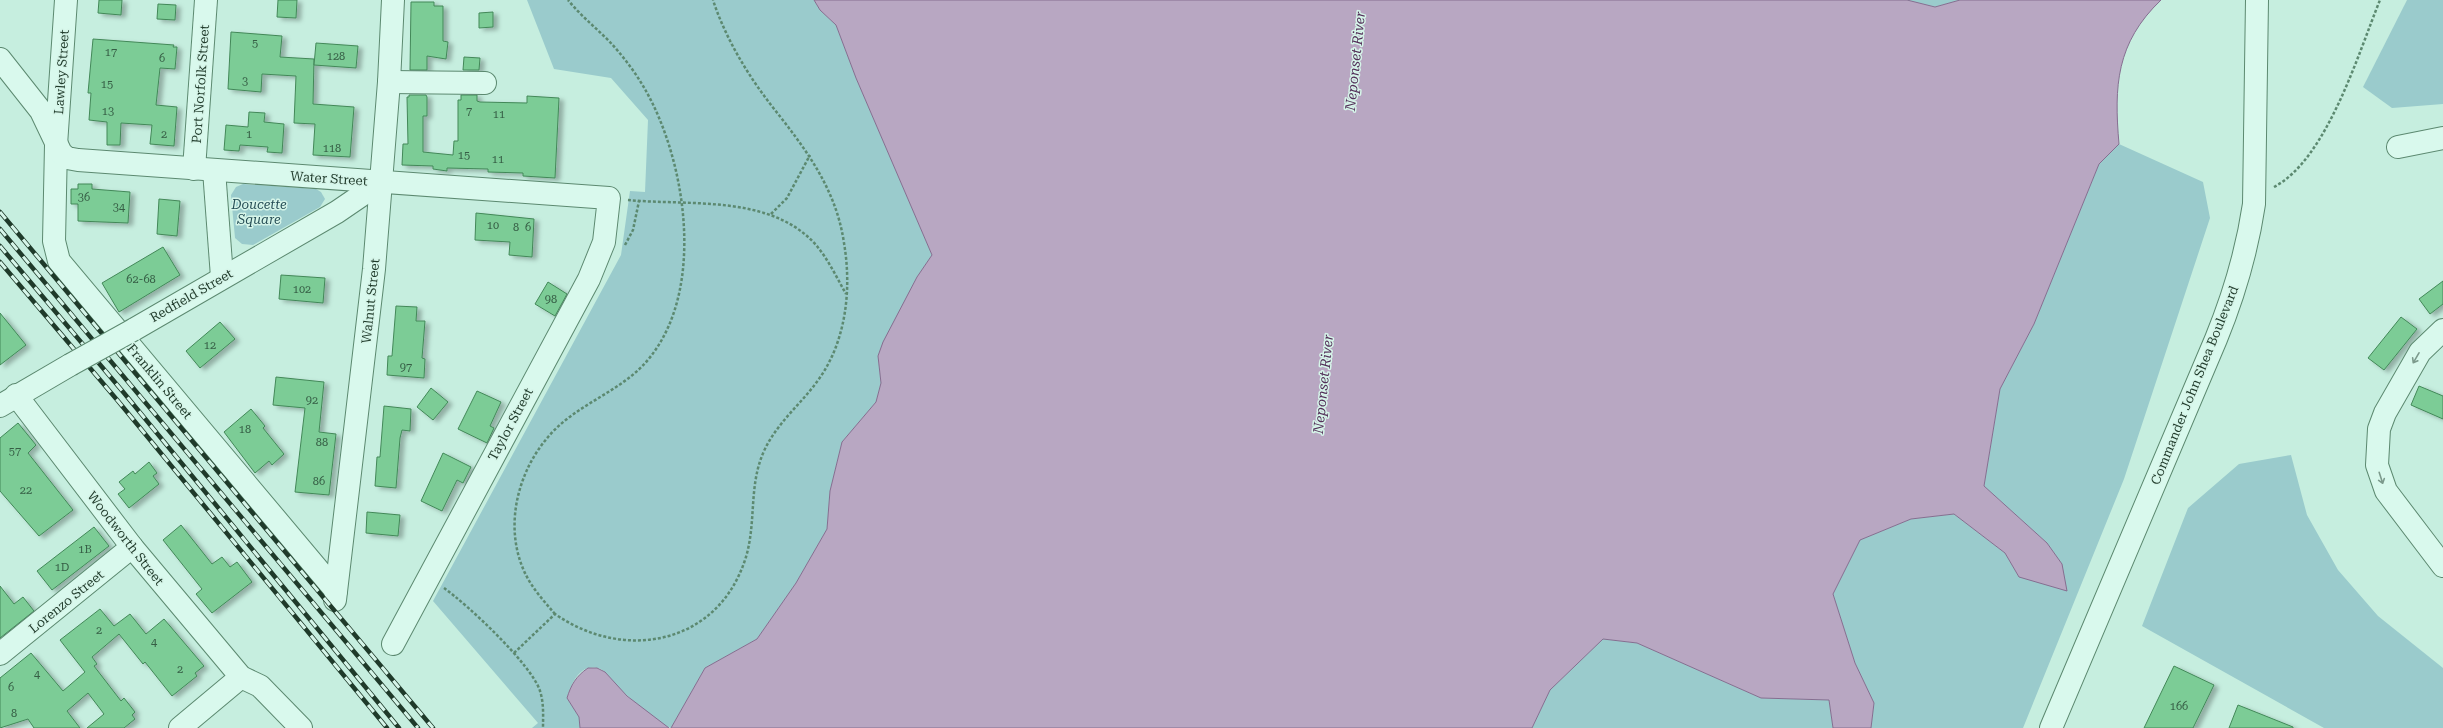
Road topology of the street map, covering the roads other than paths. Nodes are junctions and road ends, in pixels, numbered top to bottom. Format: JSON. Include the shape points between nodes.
{"nodes":[{"id":1,"x":66,"y":0,"type":"edge"},
{"id":2,"x":206,"y":0,"type":"edge"},
{"id":3,"x":393,"y":0,"type":"edge"},
{"id":4,"x":2257,"y":0,"type":"edge"},
{"id":5,"x":0,"y":59,"type":"edge"},
{"id":6,"x":389,"y":82,"type":"junction"},
{"id":7,"x":485,"y":83,"type":"dead end"},
{"id":8,"x":2443,"y":138,"type":"edge"},
{"id":9,"x":56,"y":145,"type":"junction"},
{"id":10,"x":2398,"y":147,"type":"dead end"},
{"id":11,"x":204,"y":169,"type":"junction"},
{"id":12,"x":381,"y":182,"type":"junction"},
{"id":13,"x":609,"y":198,"type":"joint"},
{"id":14,"x":222,"y":277,"type":"junction"},
{"id":15,"x":2443,"y":330,"type":"edge"},
{"id":16,"x":8,"y":401,"type":"edge"},
{"id":17,"x":132,"y":547,"type":"junction"},
{"id":18,"x":2443,"y":566,"type":"edge"},
{"id":19,"x":335,"y":596,"type":"joint"},
{"id":20,"x":393,"y":644,"type":"dead end"},
{"id":21,"x":0,"y":654,"type":"edge"},
{"id":22,"x":241,"y":677,"type":"junction"},
{"id":23,"x":180,"y":728,"type":"edge"},
{"id":24,"x":301,"y":728,"type":"edge"},
{"id":25,"x":2051,"y":728,"type":"edge"}],
"edges":[{"from":1,"to":9,"type":"street","name":"Lawley Street"},
{"from":2,"to":11,"type":"street","name":"Port Norfolk Street"},
{"from":3,"to":6,"type":"street","name":"Walnut Street"},
{"from":4,"to":25,"type":"street","name":"Commander John Shea Boulevard","via":[[2255,193],[2249,236],[2228,308]]},
{"from":5,"to":9,"type":"street","via":[[41,111]]},
{"from":6,"to":7,"type":"street"},
{"from":6,"to":12,"type":"street","name":"Walnut Street"},
{"from":8,"to":10,"type":"street"},
{"from":9,"to":11,"type":"street","name":"Water Street","via":[[67,158],[78,160]]},
{"from":9,"to":19,"type":"street","name":"Franklin Street","via":[[54,241],[59,261]]},
{"from":11,"to":12,"type":"street","name":"Water Street"},
{"from":11,"to":14,"type":"street","name":"Port Norfolk Street"},
{"from":12,"to":13,"type":"street","name":"Water Street"},
{"from":12,"to":14,"type":"street","name":"Redfield Street","via":[[337,212]]},
{"from":12,"to":19,"type":"street","name":"Walnut Street","via":[[374,269]]},
{"from":13,"to":20,"type":"street","name":"Taylor Street","via":[[604,242],[589,279]]},
{"from":14,"to":16,"type":"street","name":"Redfield Street","bridge":true},
{"from":15,"to":18,"type":"street","one_way":true,"via":[[2420,352],[2385,413],[2379,430],[2377,465],[2386,491]]},
{"from":16,"to":17,"type":"street","name":"Woodworth Street"},
{"from":17,"to":21,"type":"street","name":"Lorenzo Street"},
{"from":17,"to":22,"type":"street","name":"Woodworth Street"},
{"from":22,"to":23,"type":"street"},
{"from":22,"to":24,"type":"street","via":[[260,686]]}]}
